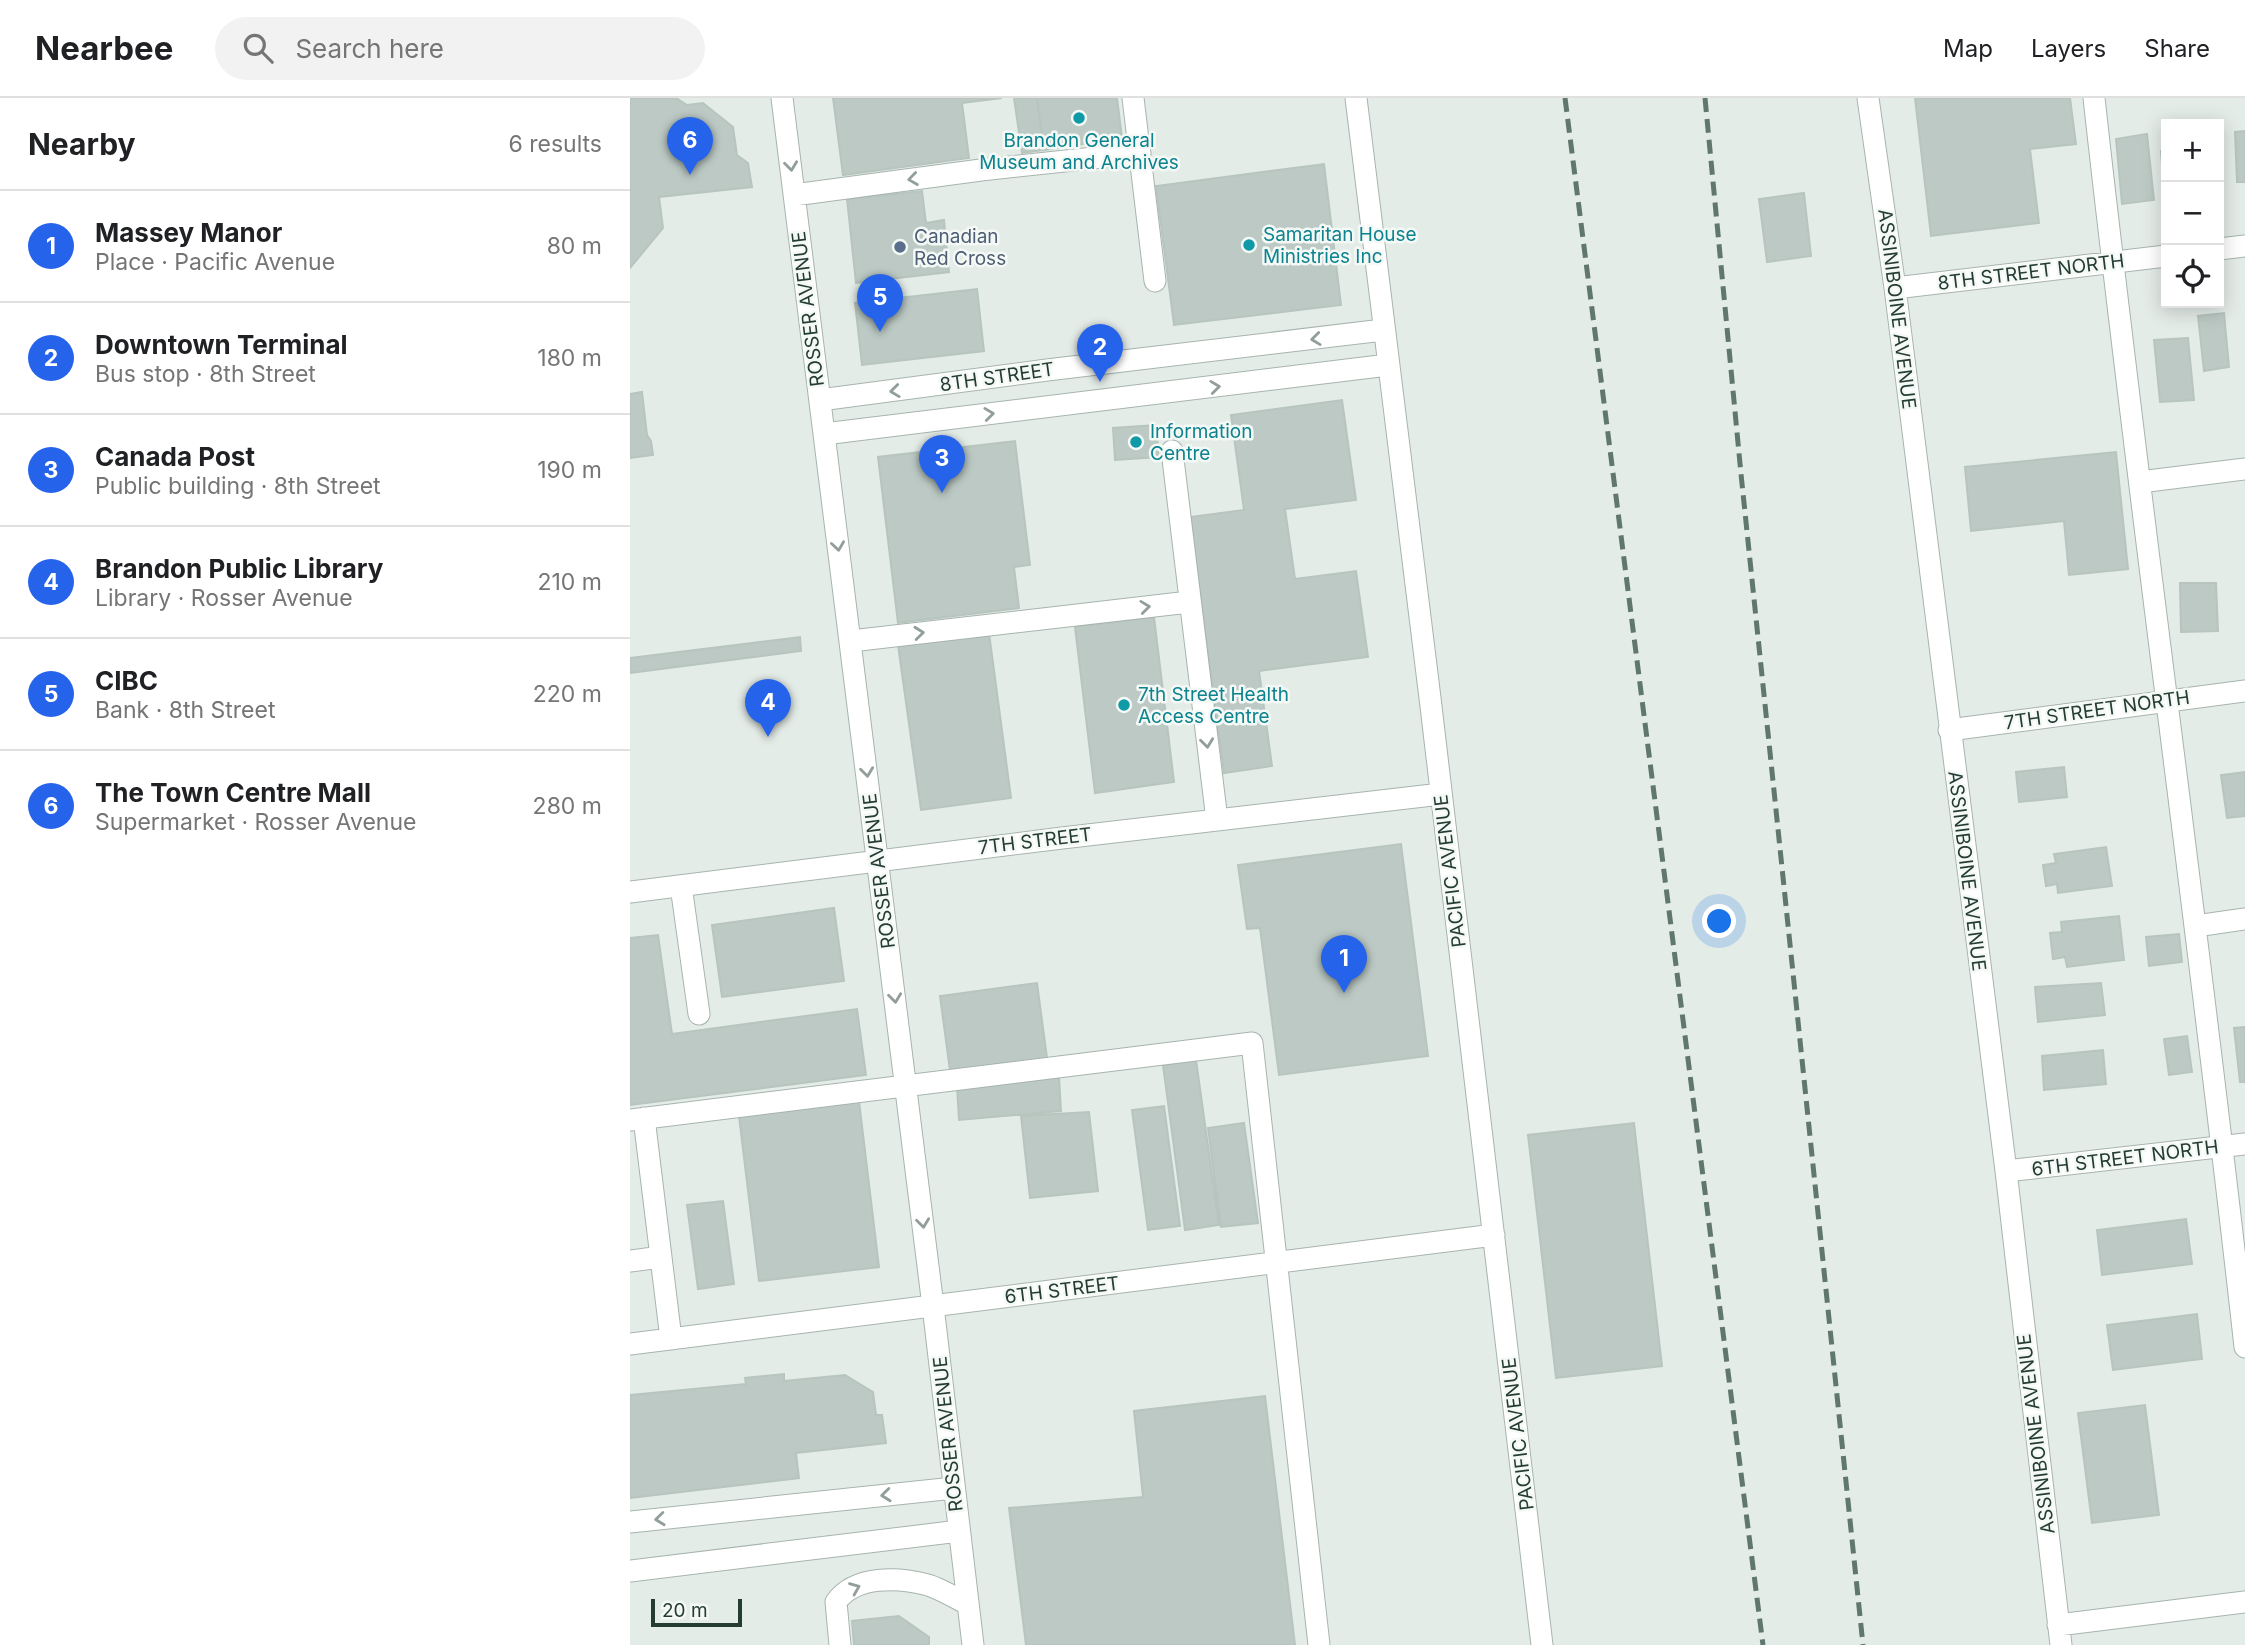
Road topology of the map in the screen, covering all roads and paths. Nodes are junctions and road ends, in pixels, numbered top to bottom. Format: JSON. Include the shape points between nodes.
{"nodes":[{"id":1,"x":782,"y":98,"type":"edge"},
{"id":2,"x":1133,"y":98,"type":"edge"},
{"id":3,"x":1356,"y":98,"type":"edge"},
{"id":4,"x":1868,"y":98,"type":"edge"},
{"id":5,"x":2094,"y":98,"type":"edge"},
{"id":6,"x":1140,"y":153,"type":"junction"},
{"id":7,"x":794,"y":195,"type":"junction"},
{"id":8,"x":2245,"y":246,"type":"edge"},
{"id":9,"x":2224,"y":248,"type":"edge"},
{"id":10,"x":2161,"y":257,"type":"edge"},
{"id":11,"x":2112,"y":262,"type":"junction"},
{"id":12,"x":1155,"y":281,"type":"dead end"},
{"id":13,"x":1895,"y":288,"type":"junction"},
{"id":14,"x":1383,"y":330,"type":"junction"},
{"id":15,"x":1388,"y":365,"type":"junction"},
{"id":16,"x":820,"y":400,"type":"junction"},
{"id":17,"x":824,"y":434,"type":"junction"},
{"id":18,"x":1172,"y":451,"type":"dead end"},
{"id":19,"x":2245,"y":469,"type":"edge"},
{"id":20,"x":2140,"y":482,"type":"junction"},
{"id":21,"x":1189,"y":602,"type":"junction"},
{"id":22,"x":851,"y":640,"type":"junction"},
{"id":23,"x":2245,"y":691,"type":"edge"},
{"id":24,"x":2167,"y":701,"type":"junction"},
{"id":25,"x":1949,"y":730,"type":"junction"},
{"id":26,"x":1441,"y":794,"type":"junction"},
{"id":27,"x":1217,"y":820,"type":"junction"},
{"id":28,"x":878,"y":862,"type":"junction"},
{"id":29,"x":681,"y":886,"type":"junction"},
{"id":30,"x":630,"y":892,"type":"edge"},
{"id":31,"x":2245,"y":919,"type":"edge"},
{"id":32,"x":2196,"y":926,"type":"junction"},
{"id":33,"x":699,"y":1014,"type":"dead end"},
{"id":34,"x":905,"y":1085,"type":"junction"},
{"id":35,"x":637,"y":1119,"type":"edge"},
{"id":36,"x":2245,"y":1144,"type":"edge"},
{"id":37,"x":2223,"y":1146,"type":"junction"},
{"id":38,"x":2006,"y":1171,"type":"junction"},
{"id":39,"x":640,"y":1172,"type":"edge"},
{"id":40,"x":1494,"y":1235,"type":"junction"},
{"id":41,"x":662,"y":1257,"type":"junction"},
{"id":42,"x":630,"y":1261,"type":"edge"},
{"id":43,"x":1276,"y":1263,"type":"junction"},
{"id":44,"x":933,"y":1306,"type":"junction"},
{"id":45,"x":671,"y":1339,"type":"junction"},
{"id":46,"x":630,"y":1344,"type":"edge"},
{"id":47,"x":2245,"y":1347,"type":"edge"},
{"id":48,"x":954,"y":1488,"type":"junction"},
{"id":49,"x":630,"y":1522,"type":"edge"},
{"id":50,"x":958,"y":1531,"type":"junction"},
{"id":51,"x":630,"y":1571,"type":"edge"},
{"id":52,"x":2245,"y":1602,"type":"edge"},
{"id":53,"x":968,"y":1604,"type":"junction"},
{"id":54,"x":2060,"y":1635,"type":"edge"},
{"id":55,"x":840,"y":1645,"type":"edge"},
{"id":56,"x":973,"y":1645,"type":"edge"},
{"id":57,"x":1320,"y":1645,"type":"edge"},
{"id":58,"x":1542,"y":1645,"type":"edge"}],
"edges":[{"from":1,"to":7,"type":"street","name":"ROSSER AVENUE","one_way":true},
{"from":2,"to":6,"type":"street"},
{"from":3,"to":14,"type":"street","name":"PACIFIC AVENUE"},
{"from":4,"to":13,"type":"street","name":"ASSINIBOINE AVENUE"},
{"from":5,"to":11,"type":"street"},
{"from":6,"to":7,"type":"street","one_way":true},
{"from":6,"to":12,"type":"street"},
{"from":7,"to":16,"type":"street","name":"ROSSER AVENUE"},
{"from":8,"to":9,"type":"street"},
{"from":10,"to":11,"type":"street","name":"8TH STREET NORTH"},
{"from":11,"to":13,"type":"street","name":"8TH STREET NORTH"},
{"from":11,"to":20,"type":"street"},
{"from":13,"to":25,"type":"street","name":"ASSINIBOINE AVENUE"},
{"from":14,"to":15,"type":"street","name":"PACIFIC AVENUE"},
{"from":14,"to":16,"type":"street","name":"8TH STREET","one_way":true},
{"from":17,"to":15,"type":"street","name":"8TH STREET","one_way":true},
{"from":15,"to":26,"type":"street","name":"PACIFIC AVENUE"},
{"from":16,"to":17,"type":"street","name":"ROSSER AVENUE"},
{"from":17,"to":22,"type":"street","name":"ROSSER AVENUE","one_way":true},
{"from":18,"to":21,"type":"street"},
{"from":19,"to":20,"type":"street"},
{"from":20,"to":24,"type":"street"},
{"from":22,"to":21,"type":"street","one_way":true},
{"from":21,"to":27,"type":"street","one_way":true},
{"from":22,"to":28,"type":"street","name":"ROSSER AVENUE","one_way":true},
{"from":23,"to":24,"type":"street","name":"7TH STREET NORTH"},
{"from":24,"to":25,"type":"street","name":"7TH STREET NORTH"},
{"from":24,"to":32,"type":"street"},
{"from":25,"to":38,"type":"street","name":"ASSINIBOINE AVENUE"},
{"from":26,"to":27,"type":"street","name":"7TH STREET"},
{"from":26,"to":40,"type":"street","name":"PACIFIC AVENUE"},
{"from":27,"to":28,"type":"street","name":"7TH STREET"},
{"from":28,"to":29,"type":"street","name":"7TH STREET"},
{"from":28,"to":34,"type":"street","name":"ROSSER AVENUE","one_way":true},
{"from":29,"to":30,"type":"street","name":"7TH STREET"},
{"from":29,"to":33,"type":"street"},
{"from":31,"to":32,"type":"street"},
{"from":32,"to":37,"type":"street"},
{"from":34,"to":35,"type":"street"},
{"from":34,"to":43,"type":"street","via":[[1252,1043]]},
{"from":34,"to":44,"type":"street","name":"ROSSER AVENUE","one_way":true},
{"from":35,"to":39,"type":"street"},
{"from":36,"to":37,"type":"street","name":"6TH STREET NORTH"},
{"from":37,"to":38,"type":"street","name":"6TH STREET NORTH"},
{"from":37,"to":47,"type":"street"},
{"from":38,"to":54,"type":"street","name":"ASSINIBOINE AVENUE"},
{"from":39,"to":41,"type":"street"},
{"from":40,"to":43,"type":"street","name":"6TH STREET"},
{"from":40,"to":58,"type":"street","name":"PACIFIC AVENUE"},
{"from":41,"to":42,"type":"street"},
{"from":41,"to":45,"type":"street"},
{"from":43,"to":44,"type":"street","name":"6TH STREET"},
{"from":43,"to":57,"type":"street"},
{"from":44,"to":45,"type":"street","name":"6TH STREET"},
{"from":44,"to":48,"type":"street","name":"ROSSER AVENUE"},
{"from":45,"to":46,"type":"street","name":"6TH STREET"},
{"from":48,"to":49,"type":"street","one_way":true},
{"from":48,"to":50,"type":"street","name":"ROSSER AVENUE"},
{"from":50,"to":51,"type":"street"},
{"from":50,"to":53,"type":"street","name":"ROSSER AVENUE"},
{"from":52,"to":54,"type":"street"},
{"from":55,"to":53,"type":"street","one_way":true,"via":[[836,1602],[861,1584],[904,1581],[929,1586]]},
{"from":53,"to":56,"type":"street","name":"ROSSER AVENUE"}]}
